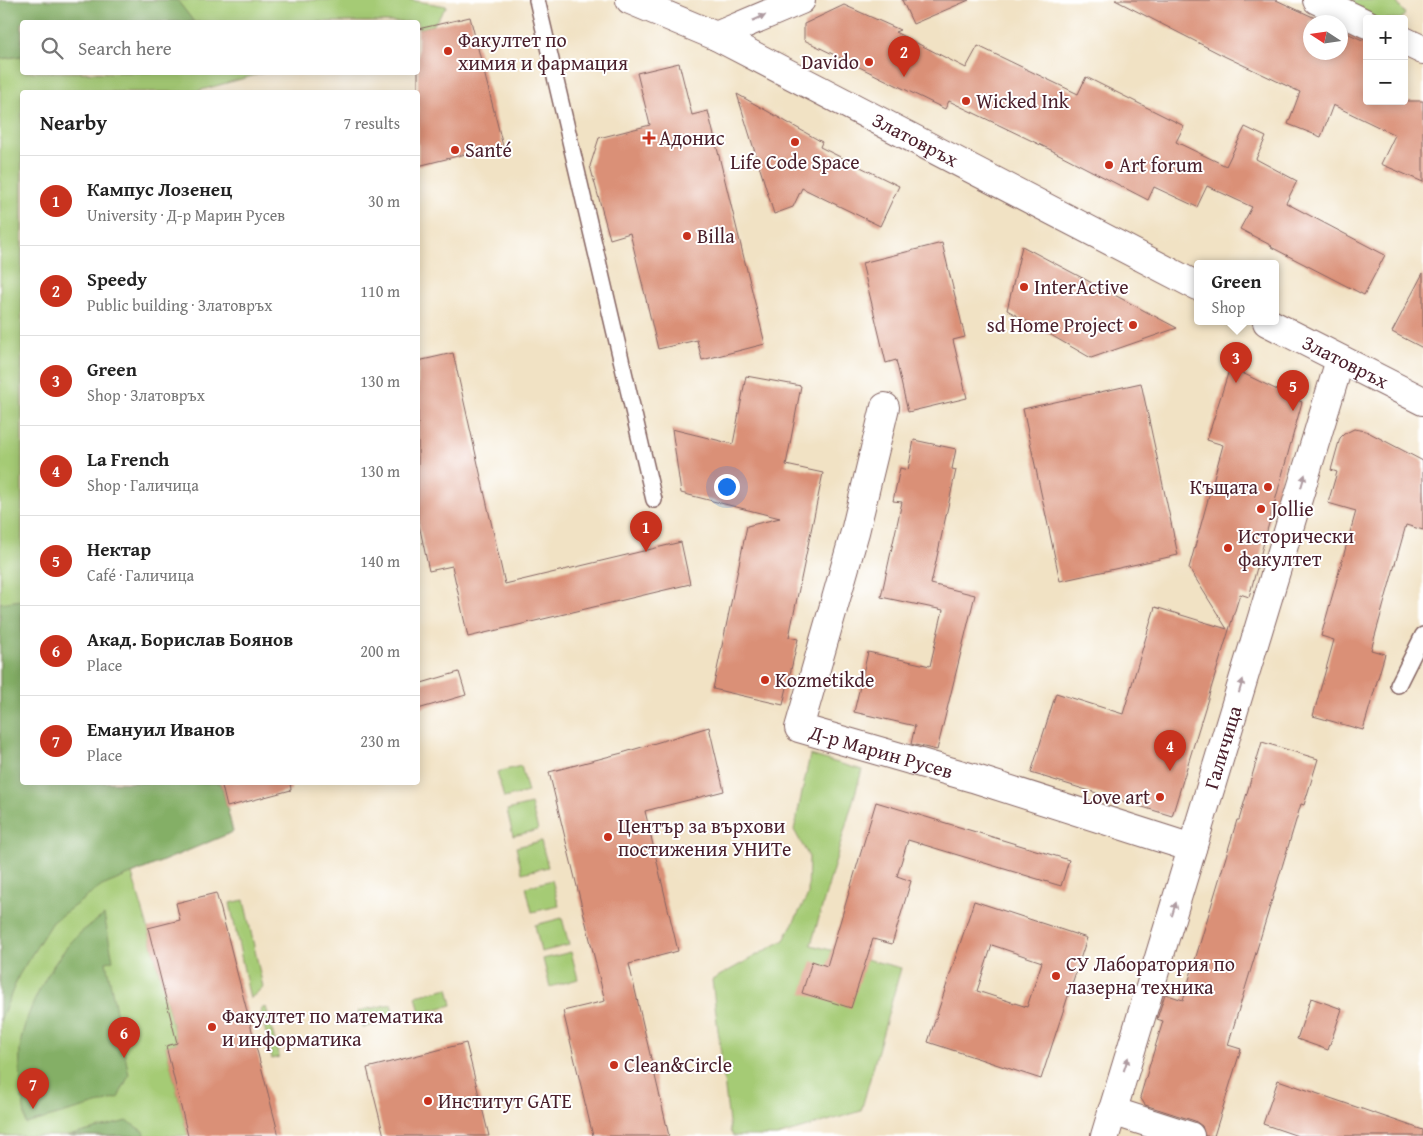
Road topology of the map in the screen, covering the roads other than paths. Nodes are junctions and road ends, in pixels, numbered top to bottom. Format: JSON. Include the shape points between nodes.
{"nodes":[{"id":1,"x":537,"y":0,"type":"edge"},
{"id":2,"x":630,"y":0,"type":"edge"},
{"id":3,"x":801,"y":0,"type":"edge"},
{"id":4,"x":1317,"y":0,"type":"edge"},
{"id":5,"x":1363,"y":22,"type":"edge"},
{"id":6,"x":716,"y":36,"type":"junction"},
{"id":7,"x":1408,"y":43,"type":"edge"},
{"id":8,"x":1423,"y":50,"type":"edge"},
{"id":9,"x":1194,"y":284,"type":"edge"},
{"id":10,"x":1273,"y":325,"type":"edge"},
{"id":11,"x":1340,"y":360,"type":"junction"},
{"id":12,"x":1423,"y":401,"type":"edge"},
{"id":13,"x":885,"y":407,"type":"dead end"},
{"id":14,"x":654,"y":500,"type":"dead end"},
{"id":15,"x":1423,"y":635,"type":"edge"},
{"id":16,"x":1398,"y":685,"type":"dead end"},
{"id":17,"x":1192,"y":848,"type":"junction"},
{"id":18,"x":1108,"y":1124,"type":"edge"},
{"id":19,"x":1190,"y":1136,"type":"edge"}],
"edges":[{"from":1,"to":14,"type":"lane"},
{"from":2,"to":6,"type":"street","name":"Златовръх"},
{"from":6,"to":3,"type":"street","one_way":true},
{"from":4,"to":5,"type":"street"},
{"from":6,"to":9,"type":"street","name":"Златовръх"},
{"from":7,"to":8,"type":"street"},
{"from":10,"to":11,"type":"street","name":"Златовръх"},
{"from":11,"to":12,"type":"street","name":"Златовръх"},
{"from":17,"to":11,"type":"street","name":"Галичица","one_way":true},
{"from":13,"to":17,"type":"street","name":"Д-р Марин Русев","via":[[855,532],[799,728],[974,778]]},
{"from":15,"to":16,"type":"lane"},
{"from":18,"to":17,"type":"street","name":"Галичица","one_way":true},
{"from":18,"to":19,"type":"street"}]}
